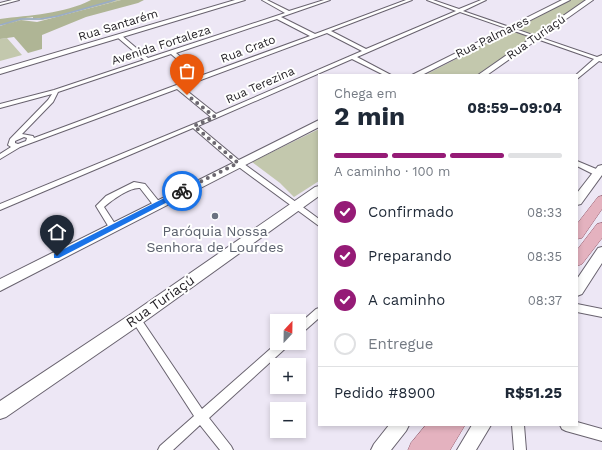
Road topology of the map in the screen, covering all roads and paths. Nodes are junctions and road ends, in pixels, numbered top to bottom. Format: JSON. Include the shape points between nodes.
{"nodes":[{"id":1,"x":17,"y":0,"type":"edge"},
{"id":2,"x":242,"y":0,"type":"edge"},
{"id":3,"x":264,"y":0,"type":"edge"},
{"id":4,"x":328,"y":0,"type":"edge"},
{"id":5,"x":410,"y":0,"type":"edge"},
{"id":6,"x":429,"y":0,"type":"edge"},
{"id":7,"x":484,"y":0,"type":"edge"},
{"id":8,"x":567,"y":0,"type":"edge"},
{"id":9,"x":590,"y":0,"type":"edge"},
{"id":10,"x":0,"y":4,"type":"edge"},
{"id":11,"x":459,"y":10,"type":"junction"},
{"id":12,"x":289,"y":13,"type":"junction"},
{"id":13,"x":278,"y":17,"type":"junction"},
{"id":14,"x":509,"y":28,"type":"junction"},
{"id":15,"x":327,"y":31,"type":"junction"},
{"id":16,"x":119,"y":36,"type":"junction"},
{"id":17,"x":314,"y":36,"type":"junction"},
{"id":18,"x":535,"y":37,"type":"junction"},
{"id":19,"x":366,"y":51,"type":"junction"},
{"id":20,"x":172,"y":52,"type":"junction"},
{"id":21,"x":352,"y":57,"type":"junction"},
{"id":22,"x":601,"y":58,"type":"edge"},
{"id":23,"x":147,"y":60,"type":"junction"},
{"id":24,"x":0,"y":72,"type":"edge"},
{"id":25,"x":386,"y":74,"type":"edge"},
{"id":26,"x":418,"y":74,"type":"edge"},
{"id":27,"x":483,"y":74,"type":"edge"},
{"id":28,"x":578,"y":76,"type":"edge"},
{"id":29,"x":203,"y":78,"type":"junction"},
{"id":30,"x":178,"y":87,"type":"junction"},
{"id":31,"x":56,"y":91,"type":"junction"},
{"id":32,"x":33,"y":97,"type":"junction"},
{"id":33,"x":51,"y":101,"type":"junction"},
{"id":34,"x":0,"y":106,"type":"edge"},
{"id":35,"x":215,"y":117,"type":"junction"},
{"id":36,"x":318,"y":123,"type":"edge"},
{"id":37,"x":194,"y":126,"type":"junction"},
{"id":38,"x":26,"y":127,"type":"junction"},
{"id":39,"x":28,"y":137,"type":"junction"},
{"id":40,"x":13,"y":140,"type":"junction"},
{"id":41,"x":18,"y":146,"type":"junction"},
{"id":42,"x":0,"y":156,"type":"edge"},
{"id":43,"x":238,"y":163,"type":"junction"},
{"id":44,"x":578,"y":163,"type":"edge"},
{"id":45,"x":600,"y":171,"type":"edge"},
{"id":46,"x":318,"y":191,"type":"edge"},
{"id":47,"x":578,"y":200,"type":"edge"},
{"id":48,"x":602,"y":200,"type":"edge"},
{"id":49,"x":157,"y":204,"type":"junction"},
{"id":50,"x":296,"y":206,"type":"junction"},
{"id":51,"x":0,"y":207,"type":"edge"},
{"id":52,"x":318,"y":222,"type":"edge"},
{"id":53,"x":113,"y":227,"type":"junction"},
{"id":54,"x":602,"y":228,"type":"edge"},
{"id":55,"x":578,"y":233,"type":"edge"},
{"id":56,"x":602,"y":252,"type":"edge"},
{"id":57,"x":578,"y":259,"type":"edge"},
{"id":58,"x":0,"y":285,"type":"edge"},
{"id":59,"x":578,"y":288,"type":"edge"},
{"id":60,"x":578,"y":308,"type":"edge"},
{"id":61,"x":318,"y":313,"type":"edge"},
{"id":62,"x":602,"y":313,"type":"edge"},
{"id":63,"x":136,"y":319,"type":"junction"},
{"id":64,"x":306,"y":324,"type":"edge"},
{"id":65,"x":276,"y":350,"type":"edge"},
{"id":66,"x":0,"y":411,"type":"edge"},
{"id":67,"x":201,"y":417,"type":"junction"},
{"id":68,"x":399,"y":426,"type":"edge"},
{"id":69,"x":437,"y":426,"type":"edge"},
{"id":70,"x":455,"y":426,"type":"edge"},
{"id":71,"x":481,"y":426,"type":"edge"},
{"id":72,"x":518,"y":426,"type":"edge"},
{"id":73,"x":570,"y":426,"type":"edge"},
{"id":74,"x":602,"y":434,"type":"edge"},
{"id":75,"x":164,"y":450,"type":"edge"},
{"id":76,"x":227,"y":450,"type":"edge"},
{"id":77,"x":380,"y":450,"type":"edge"},
{"id":78,"x":418,"y":450,"type":"edge"},
{"id":79,"x":438,"y":450,"type":"edge"},
{"id":80,"x":466,"y":450,"type":"edge"},
{"id":81,"x":520,"y":450,"type":"edge"}],
"edges":[{"from":1,"to":10,"type":"street"},
{"from":2,"to":16,"type":"street","name":"Rua Santarém"},
{"from":3,"to":12,"type":"street"},
{"from":4,"to":12,"type":"street","name":"Avenida Fortaleza"},
{"from":5,"to":15,"type":"street","name":"Rua Crato"},
{"from":6,"to":11,"type":"street"},
{"from":7,"to":11,"type":"street","name":"Rua Terezina"},
{"from":8,"to":14,"type":"street","name":"Rua Palmares"},
{"from":9,"to":18,"type":"street","name":"Rua Turiaçú"},
{"from":11,"to":14,"type":"street"},
{"from":11,"to":19,"type":"street","name":"Rua Terezina"},
{"from":12,"to":13,"type":"street","name":"Avenida Fortaleza"},
{"from":13,"to":17,"type":"street"},
{"from":13,"to":20,"type":"street","name":"Avenida Fortaleza"},
{"from":14,"to":18,"type":"street"},
{"from":14,"to":26,"type":"street","name":"Rua Palmares"},
{"from":15,"to":17,"type":"street","name":"Rua Crato"},
{"from":15,"to":19,"type":"street"},
{"from":16,"to":23,"type":"street"},
{"from":16,"to":24,"type":"street","name":"Rua Santarém"},
{"from":17,"to":29,"type":"street","name":"Rua Crato"},
{"from":18,"to":22,"type":"street"},
{"from":18,"to":27,"type":"street","name":"Rua Turiaçú"},
{"from":19,"to":21,"type":"street","name":"Rua Terezina"},
{"from":20,"to":23,"type":"street","name":"Avenida Fortaleza"},
{"from":20,"to":29,"type":"street"},
{"from":21,"to":25,"type":"street"},
{"from":21,"to":35,"type":"street","name":"Rua Terezina"},
{"from":22,"to":28,"type":"street"},
{"from":23,"to":31,"type":"street","name":"Avenida Fortaleza"},
{"from":29,"to":30,"type":"street","name":"Rua Crato"},
{"from":30,"to":35,"type":"street"},
{"from":30,"to":39,"type":"street","name":"Rua Crato","via":[[49,134]]},
{"from":31,"to":32,"type":"street","name":"Avenida Fortaleza"},
{"from":31,"to":33,"type":"street"},
{"from":32,"to":33,"type":"street"},
{"from":32,"to":34,"type":"street","name":"Avenida Fortaleza"},
{"from":33,"to":38,"type":"street"},
{"from":35,"to":37,"type":"street","name":"Rua Terezina"},
{"from":36,"to":43,"type":"street"},
{"from":37,"to":43,"type":"street"},
{"from":37,"to":51,"type":"street","name":"Rua Terezina"},
{"from":38,"to":39,"type":"street"},
{"from":38,"to":40,"type":"street"},
{"from":39,"to":40,"type":"street"},
{"from":39,"to":41,"type":"street"},
{"from":40,"to":41,"type":"street","via":[[11,144]]},
{"from":40,"to":42,"type":"street"},
{"from":41,"to":42,"type":"street"},
{"from":43,"to":49,"type":"street"},
{"from":43,"to":50,"type":"street"},
{"from":44,"to":45,"type":"street"},
{"from":45,"to":47,"type":"street"},
{"from":46,"to":50,"type":"street","name":"Rua Turiaçú"},
{"from":48,"to":55,"type":"main road"},
{"from":49,"to":53,"type":"street"},
{"from":49,"to":53,"type":"street","via":[[142,186],[138,185],[109,198],[100,206]]},
{"from":50,"to":52,"type":"street"},
{"from":50,"to":63,"type":"street","name":"Rua Turiaçú"},
{"from":53,"to":58,"type":"street"},
{"from":54,"to":57,"type":"main road"},
{"from":56,"to":59,"type":"street"},
{"from":60,"to":62,"type":"street"},
{"from":61,"to":64,"type":"street"},
{"from":63,"to":66,"type":"street","name":"Rua Turiaçú"},
{"from":63,"to":67,"type":"street"},
{"from":65,"to":67,"type":"street"},
{"from":67,"to":75,"type":"street"},
{"from":67,"to":76,"type":"street"},
{"from":68,"to":77,"type":"street"},
{"from":69,"to":78,"type":"main road"},
{"from":70,"to":79,"type":"main road"},
{"from":71,"to":80,"type":"street"},
{"from":72,"to":81,"type":"street"},
{"from":73,"to":74,"type":"street"}]}
